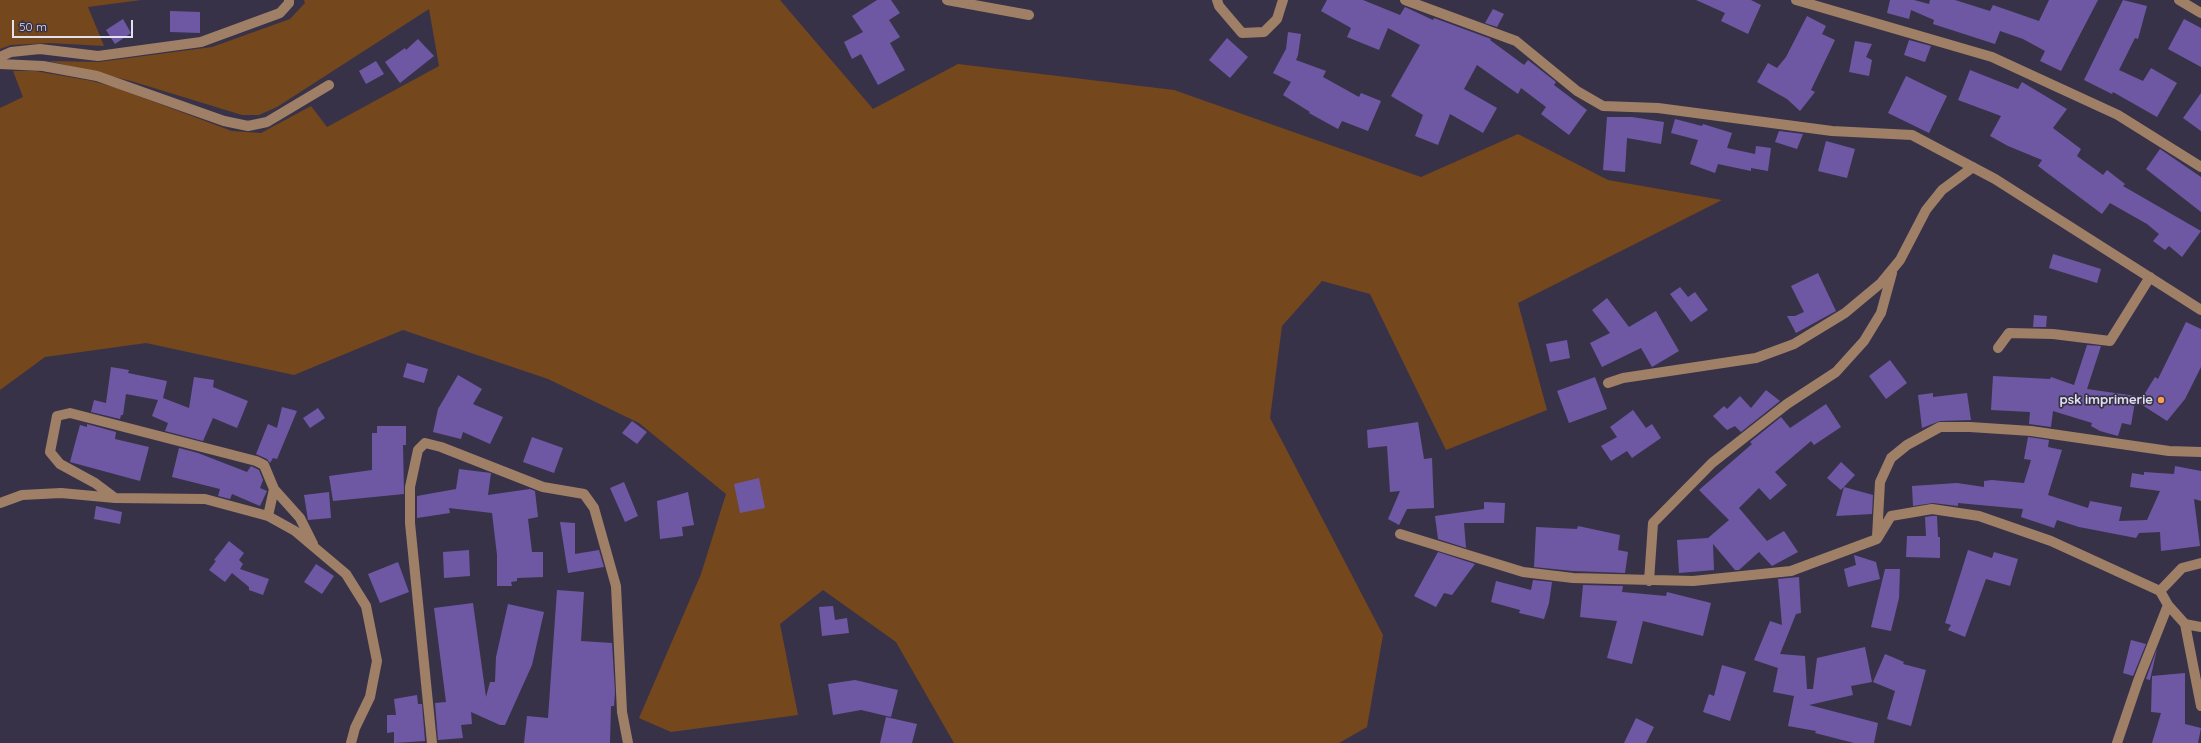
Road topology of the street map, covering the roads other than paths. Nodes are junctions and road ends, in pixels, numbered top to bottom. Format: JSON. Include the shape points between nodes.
{"nodes":[{"id":1,"x":289,"y":0,"type":"edge"},
{"id":2,"x":947,"y":0,"type":"edge"},
{"id":3,"x":1217,"y":0,"type":"edge"},
{"id":4,"x":1283,"y":0,"type":"edge"},
{"id":5,"x":1405,"y":0,"type":"edge"},
{"id":6,"x":1796,"y":0,"type":"edge"},
{"id":7,"x":2179,"y":0,"type":"edge"},
{"id":8,"x":2201,"y":13,"type":"edge"},
{"id":9,"x":1029,"y":15,"type":"dead end"},
{"id":10,"x":0,"y":57,"type":"edge"},
{"id":11,"x":0,"y":64,"type":"edge"},
{"id":12,"x":329,"y":85,"type":"dead end"},
{"id":13,"x":1973,"y":167,"type":"junction"},
{"id":14,"x":2201,"y":167,"type":"edge"},
{"id":15,"x":1894,"y":267,"type":"junction"},
{"id":16,"x":2150,"y":277,"type":"junction"},
{"id":17,"x":2201,"y":310,"type":"edge"},
{"id":18,"x":1998,"y":348,"type":"dead end"},
{"id":19,"x":1608,"y":383,"type":"dead end"},
{"id":20,"x":2201,"y":452,"type":"edge"},
{"id":21,"x":274,"y":489,"type":"junction"},
{"id":22,"x":115,"y":498,"type":"junction"},
{"id":23,"x":0,"y":503,"type":"edge"},
{"id":24,"x":268,"y":516,"type":"junction"},
{"id":25,"x":1400,"y":534,"type":"dead end"},
{"id":26,"x":1877,"y":539,"type":"junction"},
{"id":27,"x":315,"y":547,"type":"junction"},
{"id":28,"x":2201,"y":562,"type":"edge"},
{"id":29,"x":1649,"y":581,"type":"junction"},
{"id":30,"x":2160,"y":591,"type":"junction"},
{"id":31,"x":2168,"y":605,"type":"junction"},
{"id":32,"x":2185,"y":624,"type":"junction"},
{"id":33,"x":2201,"y":627,"type":"edge"},
{"id":34,"x":2201,"y":706,"type":"edge"},
{"id":35,"x":351,"y":743,"type":"edge"},
{"id":36,"x":432,"y":743,"type":"edge"},
{"id":37,"x":628,"y":743,"type":"edge"},
{"id":38,"x":2117,"y":743,"type":"edge"}],
"edges":[{"from":1,"to":10,"type":"street","via":[[280,13],[201,42],[98,56],[40,49],[11,52]]},
{"from":2,"to":9,"type":"street"},
{"from":3,"to":4,"type":"street","via":[[1219,6],[1242,33],[1264,32],[1277,19]]},
{"from":5,"to":13,"type":"street","via":[[1516,41],[1577,91],[1603,106],[1658,108],[1832,131],[1912,135]]},
{"from":6,"to":14,"type":"street","via":[[1992,57],[2118,116]]},
{"from":7,"to":8,"type":"street"},
{"from":11,"to":12,"type":"street","via":[[43,66],[97,76],[224,121],[248,126],[267,122]]},
{"from":13,"to":15,"type":"street","via":[[1942,190],[1926,210]]},
{"from":13,"to":16,"type":"street"},
{"from":15,"to":19,"type":"street","via":[[1881,283],[1845,313],[1794,344],[1756,358],[1623,378]]},
{"from":15,"to":29,"type":"street","via":[[1881,313],[1864,341],[1836,372],[1787,404],[1712,463],[1653,523]]},
{"from":16,"to":17,"type":"street"},
{"from":16,"to":18,"type":"street","via":[[2110,341],[2053,334],[2009,334]]},
{"from":20,"to":26,"type":"street","via":[[2169,451],[2031,431],[1970,426],[1940,427],[1907,445],[1891,458],[1880,482]]},
{"from":21,"to":22,"type":"street","via":[[264,464],[256,461],[70,413],[57,416],[50,452],[60,464],[95,483]]},
{"from":21,"to":24,"type":"street"},
{"from":21,"to":27,"type":"street","via":[[300,518]]},
{"from":22,"to":23,"type":"street","via":[[60,493],[22,495]]},
{"from":22,"to":24,"type":"street","via":[[205,500]]},
{"from":24,"to":27,"type":"street","via":[[295,530]]},
{"from":25,"to":29,"type":"street","via":[[1523,572],[1573,578]]},
{"from":26,"to":29,"type":"street","via":[[1791,571],[1701,580]]},
{"from":26,"to":30,"type":"street","via":[[1891,516],[1932,509],[1979,516],[2051,541]]},
{"from":27,"to":35,"type":"street","via":[[346,574],[366,606],[377,662],[370,697],[355,728]]},
{"from":28,"to":30,"type":"street","via":[[2182,568]]},
{"from":30,"to":31,"type":"street"},
{"from":31,"to":32,"type":"street"},
{"from":31,"to":38,"type":"street"},
{"from":32,"to":33,"type":"street"},
{"from":32,"to":34,"type":"street"},
{"from":36,"to":37,"type":"street","via":[[410,523],[410,487],[418,450],[425,443],[543,487],[584,494],[594,508],[616,586],[622,712]]}]}
